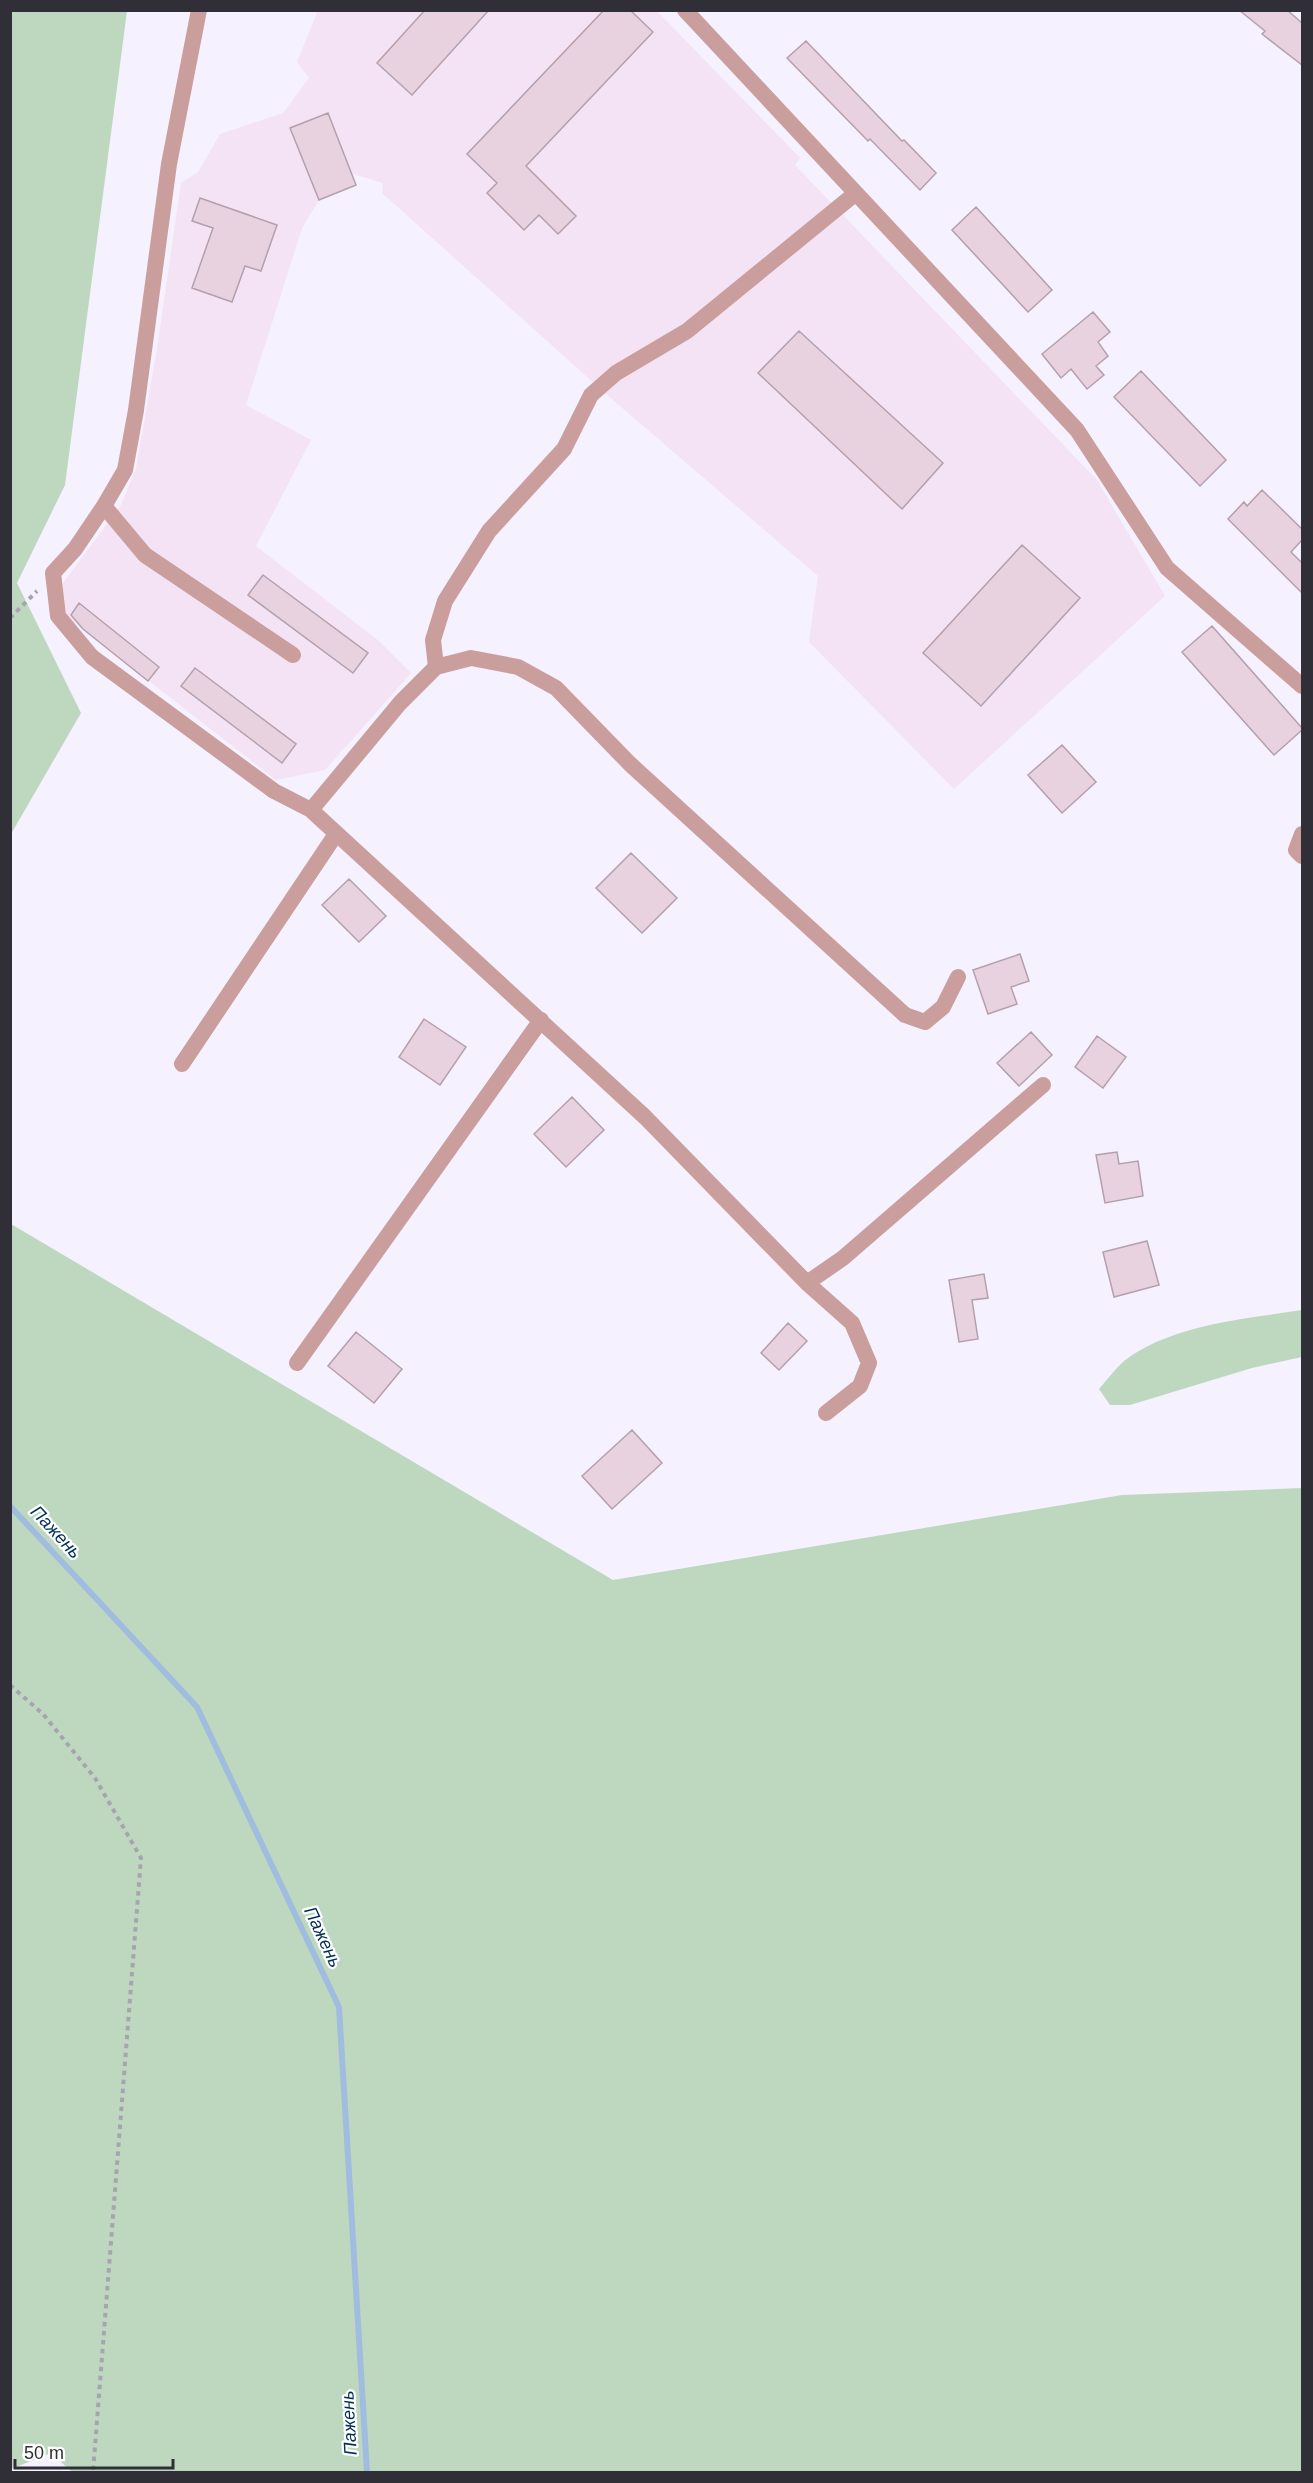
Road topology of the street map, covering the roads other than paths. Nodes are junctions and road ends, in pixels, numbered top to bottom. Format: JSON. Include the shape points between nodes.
{"nodes":[{"id":1,"x":199,"y":10,"type":"edge"},
{"id":2,"x":685,"y":10,"type":"edge"},
{"id":3,"x":856,"y":193,"type":"junction"},
{"id":4,"x":104,"y":506,"type":"junction"},
{"id":5,"x":293,"y":655,"type":"dead end"},
{"id":6,"x":436,"y":667,"type":"junction"},
{"id":7,"x":1302,"y":686,"type":"edge"},
{"id":8,"x":310,"y":810,"type":"junction"},
{"id":9,"x":336,"y":834,"type":"junction"},
{"id":10,"x":1302,"y":834,"type":"edge"},
{"id":11,"x":1302,"y":856,"type":"edge"},
{"id":12,"x":958,"y":977,"type":"dead end"},
{"id":13,"x":541,"y":1020,"type":"junction"},
{"id":14,"x":182,"y":1064,"type":"dead end"},
{"id":15,"x":1043,"y":1084,"type":"dead end"},
{"id":16,"x":807,"y":1283,"type":"junction"},
{"id":17,"x":297,"y":1363,"type":"dead end"},
{"id":18,"x":826,"y":1413,"type":"dead end"}],
"edges":[{"from":1,"to":4,"type":"street","via":[[169,164],[125,470]]},
{"from":2,"to":3,"type":"street"},
{"from":3,"to":6,"type":"street","via":[[687,331],[616,373],[591,395],[564,449],[489,531],[445,601],[433,640]]},
{"from":3,"to":7,"type":"street","via":[[1077,430],[1167,568]]},
{"from":4,"to":5,"type":"street","via":[[145,555]]},
{"from":4,"to":8,"type":"street","via":[[75,549],[52,573],[58,616],[92,657],[274,790]]},
{"from":6,"to":8,"type":"street","via":[[400,703]]},
{"from":6,"to":12,"type":"street","via":[[471,658],[518,667],[556,688],[630,764],[905,1015],[925,1022],[943,1007]]},
{"from":8,"to":9,"type":"street"},
{"from":9,"to":13,"type":"street"},
{"from":9,"to":14,"type":"street"},
{"from":10,"to":11,"type":"street","via":[[1296,850]]},
{"from":13,"to":16,"type":"street","via":[[645,1117]]},
{"from":13,"to":17,"type":"street"},
{"from":15,"to":16,"type":"street","via":[[843,1258]]},
{"from":16,"to":18,"type":"street","via":[[852,1323],[869,1363],[860,1386]]}]}
